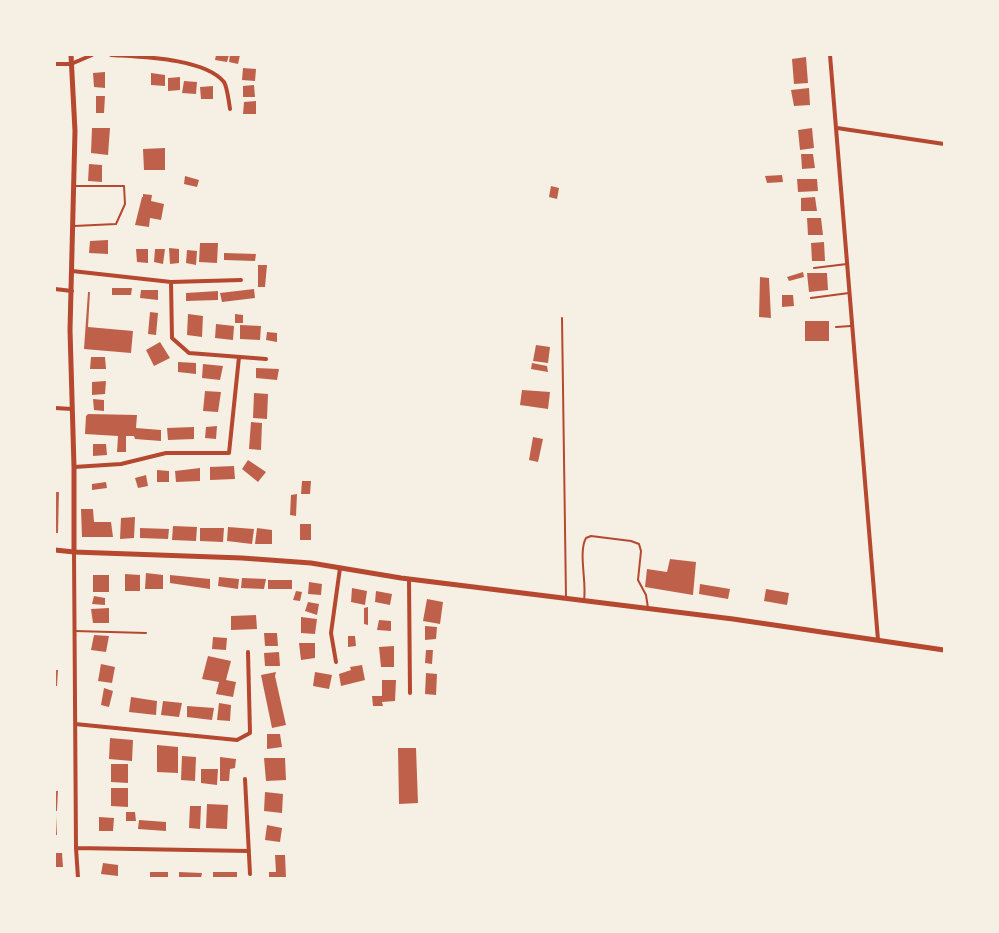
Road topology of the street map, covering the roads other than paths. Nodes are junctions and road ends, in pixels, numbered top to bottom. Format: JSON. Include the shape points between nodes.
{"nodes":[{"id":1,"x":71,"y":55,"type":"edge"},
{"id":2,"x":92,"y":55,"type":"edge"},
{"id":3,"x":111,"y":55,"type":"edge"},
{"id":4,"x":830,"y":55,"type":"edge"},
{"id":5,"x":55,"y":64,"type":"edge"},
{"id":6,"x":71,"y":64,"type":"junction"},
{"id":7,"x":230,"y":109,"type":"dead end"},
{"id":8,"x":837,"y":128,"type":"junction"},
{"id":9,"x":944,"y":144,"type":"edge"},
{"id":10,"x":73,"y":186,"type":"junction"},
{"id":11,"x":72,"y":226,"type":"junction"},
{"id":12,"x":848,"y":264,"type":"junction"},
{"id":13,"x":814,"y":268,"type":"dead end"},
{"id":14,"x":72,"y":271,"type":"junction"},
{"id":15,"x":241,"y":280,"type":"dead end"},
{"id":16,"x":171,"y":282,"type":"junction"},
{"id":17,"x":55,"y":289,"type":"edge"},
{"id":18,"x":72,"y":291,"type":"junction"},
{"id":19,"x":850,"y":293,"type":"junction"},
{"id":20,"x":811,"y":298,"type":"dead end"},
{"id":21,"x":562,"y":318,"type":"dead end"},
{"id":22,"x":853,"y":326,"type":"junction"},
{"id":23,"x":836,"y":327,"type":"dead end"},
{"id":24,"x":239,"y":357,"type":"junction"},
{"id":25,"x":266,"y":359,"type":"dead end"},
{"id":26,"x":55,"y":408,"type":"edge"},
{"id":27,"x":72,"y":409,"type":"junction"},
{"id":28,"x":74,"y":467,"type":"junction"},
{"id":29,"x":55,"y":550,"type":"edge"},
{"id":30,"x":74,"y":552,"type":"junction"},
{"id":31,"x":340,"y":568,"type":"junction"},
{"id":32,"x":409,"y":579,"type":"junction"},
{"id":33,"x":566,"y":598,"type":"junction"},
{"id":34,"x":584,"y":600,"type":"junction"},
{"id":35,"x":648,"y":609,"type":"junction"},
{"id":36,"x":75,"y":631,"type":"junction"},
{"id":37,"x":146,"y":633,"type":"dead end"},
{"id":38,"x":878,"y":640,"type":"junction"},
{"id":39,"x":944,"y":650,"type":"edge"},
{"id":40,"x":248,"y":652,"type":"dead end"},
{"id":41,"x":336,"y":662,"type":"dead end"},
{"id":42,"x":410,"y":693,"type":"dead end"},
{"id":43,"x":75,"y":724,"type":"junction"},
{"id":44,"x":245,"y":779,"type":"dead end"},
{"id":45,"x":76,"y":848,"type":"junction"},
{"id":46,"x":249,"y":852,"type":"junction"},
{"id":47,"x":250,"y":874,"type":"dead end"},
{"id":48,"x":78,"y":878,"type":"edge"}],
"edges":[{"from":1,"to":6,"type":"street"},
{"from":2,"to":6,"type":"street"},
{"from":3,"to":7,"type":"street","via":[[177,60],[213,72],[225,83]]},
{"from":4,"to":8,"type":"street"},
{"from":5,"to":6,"type":"street"},
{"from":6,"to":10,"type":"street","via":[[75,132]]},
{"from":8,"to":9,"type":"street"},
{"from":8,"to":12,"type":"street"},
{"from":10,"to":11,"type":"street"},
{"from":10,"to":11,"type":"lane","via":[[124,186],[125,204],[116,224]]},
{"from":11,"to":14,"type":"street"},
{"from":12,"to":13,"type":"lane"},
{"from":12,"to":19,"type":"street"},
{"from":14,"to":16,"type":"street"},
{"from":14,"to":18,"type":"street"},
{"from":15,"to":16,"type":"street"},
{"from":16,"to":24,"type":"street","via":[[172,338],[189,353]]},
{"from":17,"to":18,"type":"street"},
{"from":18,"to":27,"type":"street"},
{"from":19,"to":20,"type":"lane"},
{"from":19,"to":22,"type":"street"},
{"from":21,"to":33,"type":"lane"},
{"from":22,"to":23,"type":"lane"},
{"from":22,"to":38,"type":"street"},
{"from":24,"to":25,"type":"street"},
{"from":24,"to":28,"type":"street","via":[[228,453],[166,453],[121,464]]},
{"from":26,"to":27,"type":"street"},
{"from":27,"to":28,"type":"street"},
{"from":28,"to":30,"type":"street"},
{"from":29,"to":30,"type":"street"},
{"from":30,"to":31,"type":"street","via":[[242,558],[311,563]]},
{"from":30,"to":36,"type":"street"},
{"from":31,"to":32,"type":"street"},
{"from":31,"to":41,"type":"street","via":[[331,633]]},
{"from":32,"to":33,"type":"street"},
{"from":32,"to":42,"type":"street"},
{"from":33,"to":34,"type":"street"},
{"from":34,"to":35,"type":"street"},
{"from":34,"to":35,"type":"lane","via":[[586,538],[590,536],[631,541],[641,547],[638,580],[646,595]]},
{"from":35,"to":38,"type":"street"},
{"from":36,"to":37,"type":"lane"},
{"from":36,"to":43,"type":"street"},
{"from":38,"to":39,"type":"street"},
{"from":40,"to":43,"type":"street","via":[[250,733],[237,740]]},
{"from":43,"to":45,"type":"street"},
{"from":44,"to":46,"type":"street"},
{"from":45,"to":46,"type":"street"},
{"from":45,"to":48,"type":"street"},
{"from":46,"to":47,"type":"street"}]}
